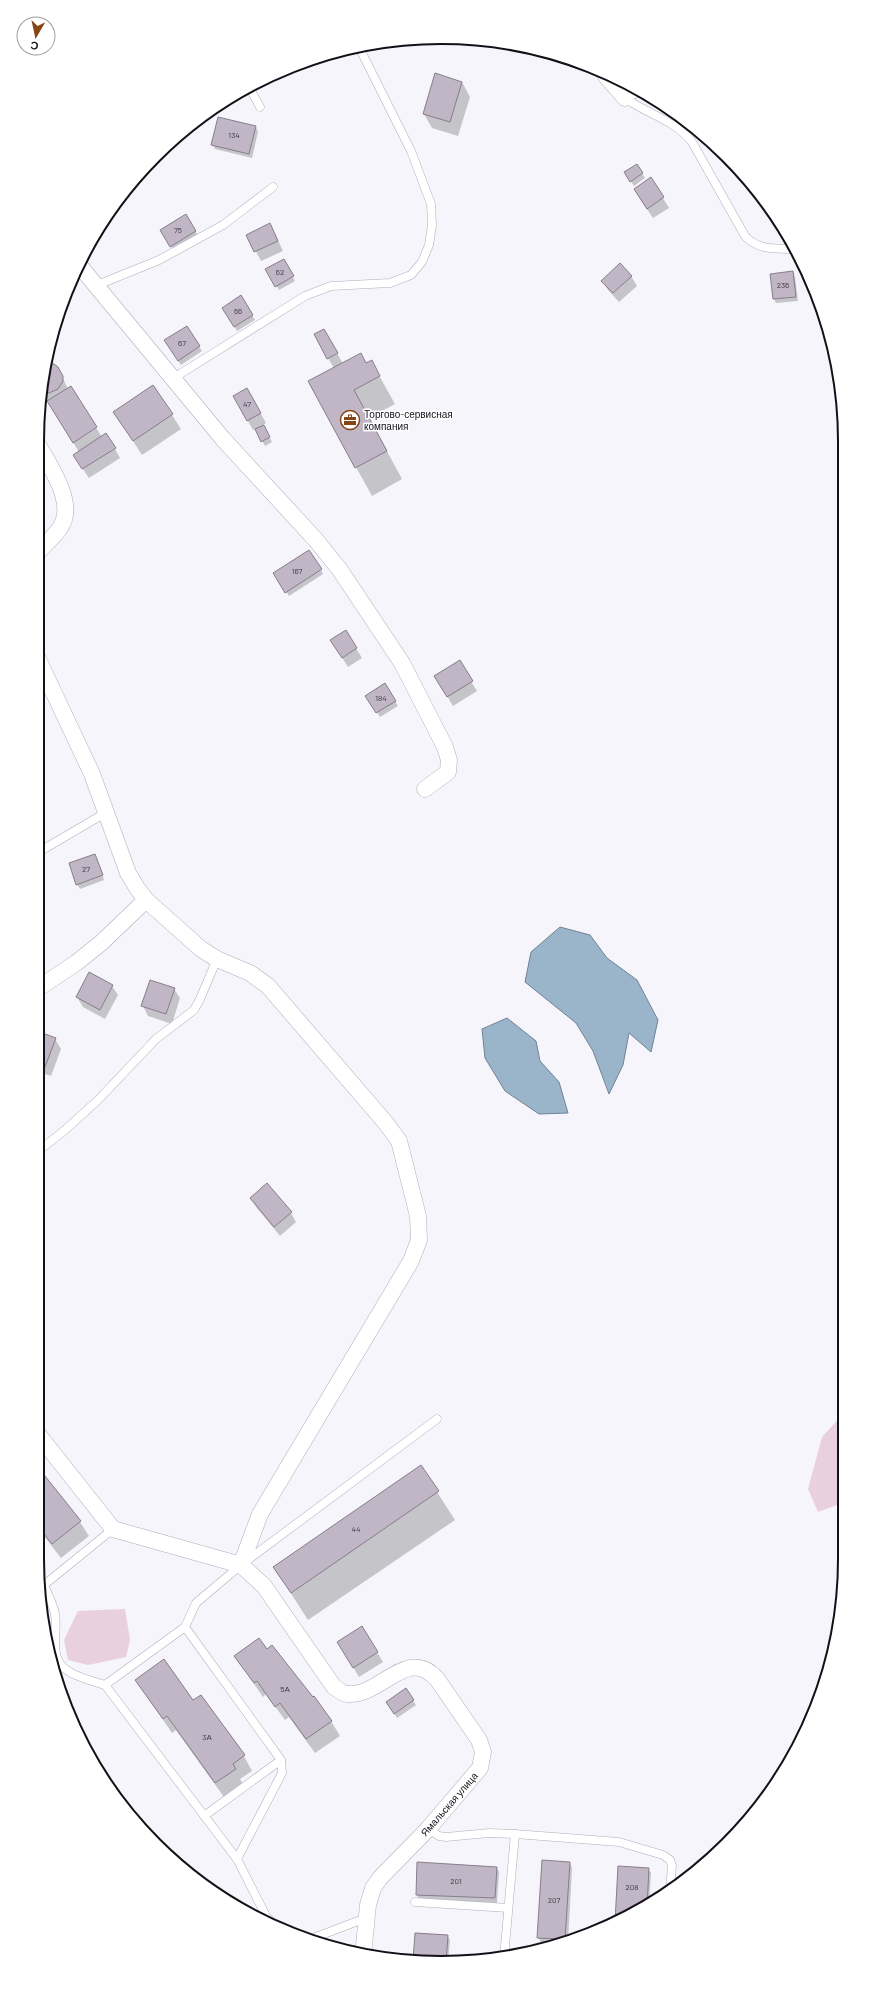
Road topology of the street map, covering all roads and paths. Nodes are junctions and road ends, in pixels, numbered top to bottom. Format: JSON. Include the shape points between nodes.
{"nodes":[{"id":1,"x":362,"y":53,"type":"edge"},
{"id":2,"x":612,"y":83,"type":"edge"},
{"id":3,"x":252,"y":92,"type":"edge"},
{"id":4,"x":635,"y":94,"type":"edge"},
{"id":5,"x":625,"y":98,"type":"junction"},
{"id":6,"x":260,"y":107,"type":"dead end"},
{"id":7,"x":273,"y":188,"type":"dead end"},
{"id":8,"x":788,"y":249,"type":"edge"},
{"id":9,"x":83,"y":270,"type":"edge"},
{"id":10,"x":95,"y":286,"type":"junction"},
{"id":11,"x":172,"y":379,"type":"junction"},
{"id":12,"x":44,"y":456,"type":"edge"},
{"id":13,"x":44,"y":545,"type":"edge"},
{"id":14,"x":44,"y":674,"type":"edge"},
{"id":15,"x":425,"y":789,"type":"dead end"},
{"id":16,"x":107,"y":812,"type":"junction"},
{"id":17,"x":44,"y":849,"type":"edge"},
{"id":18,"x":146,"y":900,"type":"junction"},
{"id":19,"x":217,"y":959,"type":"junction"},
{"id":20,"x":44,"y":984,"type":"edge"},
{"id":21,"x":44,"y":1146,"type":"edge"},
{"id":22,"x":437,"y":1419,"type":"dead end"},
{"id":23,"x":44,"y":1442,"type":"edge"},
{"id":24,"x":113,"y":1529,"type":"junction"},
{"id":25,"x":241,"y":1565,"type":"junction"},
{"id":26,"x":45,"y":1583,"type":"edge"},
{"id":27,"x":46,"y":1593,"type":"edge"},
{"id":28,"x":186,"y":1627,"type":"junction"},
{"id":29,"x":55,"y":1649,"type":"edge"},
{"id":30,"x":56,"y":1653,"type":"edge"},
{"id":31,"x":105,"y":1685,"type":"junction"},
{"id":32,"x":281,"y":1760,"type":"junction"},
{"id":33,"x":204,"y":1816,"type":"junction"},
{"id":34,"x":428,"y":1829,"type":"junction"},
{"id":35,"x":515,"y":1834,"type":"junction"},
{"id":36,"x":237,"y":1859,"type":"junction"},
{"id":37,"x":671,"y":1883,"type":"edge"},
{"id":38,"x":415,"y":1902,"type":"dead end"},
{"id":39,"x":508,"y":1908,"type":"junction"},
{"id":40,"x":266,"y":1915,"type":"edge"},
{"id":41,"x":366,"y":1918,"type":"junction"},
{"id":42,"x":318,"y":1936,"type":"edge"},
{"id":43,"x":364,"y":1948,"type":"edge"},
{"id":44,"x":505,"y":1951,"type":"edge"}],
"edges":[{"from":1,"to":11,"type":"lane","via":[[411,151],[430,204],[432,225],[429,245],[422,262],[411,275],[390,283],[332,286],[305,296]]},
{"from":2,"to":5,"type":"street"},
{"from":3,"to":6,"type":"lane"},
{"from":4,"to":5,"type":"lane"},
{"from":5,"to":8,"type":"lane","via":[[677,126],[685,133],[752,244],[762,248]]},
{"from":7,"to":10,"type":"lane","via":[[216,228],[159,260]]},
{"from":9,"to":10,"type":"street"},
{"from":10,"to":11,"type":"street"},
{"from":11,"to":15,"type":"street","via":[[258,479],[315,539],[340,570],[402,663],[445,747],[449,760],[448,772]]},
{"from":12,"to":13,"type":"street","via":[[60,486],[65,502],[65,517],[60,528]]},
{"from":14,"to":16,"type":"street","via":[[92,774]]},
{"from":16,"to":17,"type":"lane"},
{"from":16,"to":18,"type":"street","via":[[128,873]]},
{"from":18,"to":19,"type":"street","via":[[201,949]]},
{"from":18,"to":20,"type":"street","via":[[101,943]]},
{"from":19,"to":21,"type":"lane","via":[[194,1010],[156,1038],[98,1100]]},
{"from":19,"to":25,"type":"street","via":[[250,973],[268,986],[399,1141],[418,1216],[419,1240],[411,1261],[260,1514]]},
{"from":22,"to":25,"type":"lane"},
{"from":23,"to":24,"type":"street"},
{"from":24,"to":25,"type":"street"},
{"from":24,"to":26,"type":"lane"},
{"from":25,"to":28,"type":"lane","via":[[196,1603]]},
{"from":25,"to":34,"type":"street","name":"Ямальская улица","via":[[264,1586],[334,1686],[346,1694],[360,1692],[406,1668],[419,1666],[429,1670],[437,1679],[479,1740],[483,1752],[480,1768]]},
{"from":27,"to":29,"type":"lane","via":[[55,1614]]},
{"from":28,"to":31,"type":"lane"},
{"from":28,"to":32,"type":"lane"},
{"from":30,"to":31,"type":"lane","via":[[59,1663],[72,1674]]},
{"from":31,"to":33,"type":"lane"},
{"from":32,"to":33,"type":"lane"},
{"from":32,"to":36,"type":"lane","via":[[282,1773]]},
{"from":33,"to":36,"type":"lane"},
{"from":34,"to":35,"type":"lane","via":[[446,1837],[489,1833]]},
{"from":34,"to":41,"type":"street","name":"Ямальская улица","via":[[373,1888]]},
{"from":35,"to":37,"type":"lane","via":[[619,1842],[663,1855],[670,1860],[672,1866]]},
{"from":35,"to":39,"type":"lane"},
{"from":36,"to":40,"type":"lane"},
{"from":38,"to":39,"type":"lane"},
{"from":39,"to":44,"type":"lane"},
{"from":41,"to":42,"type":"lane"},
{"from":41,"to":43,"type":"street","name":"Ямальская улица"}]}
